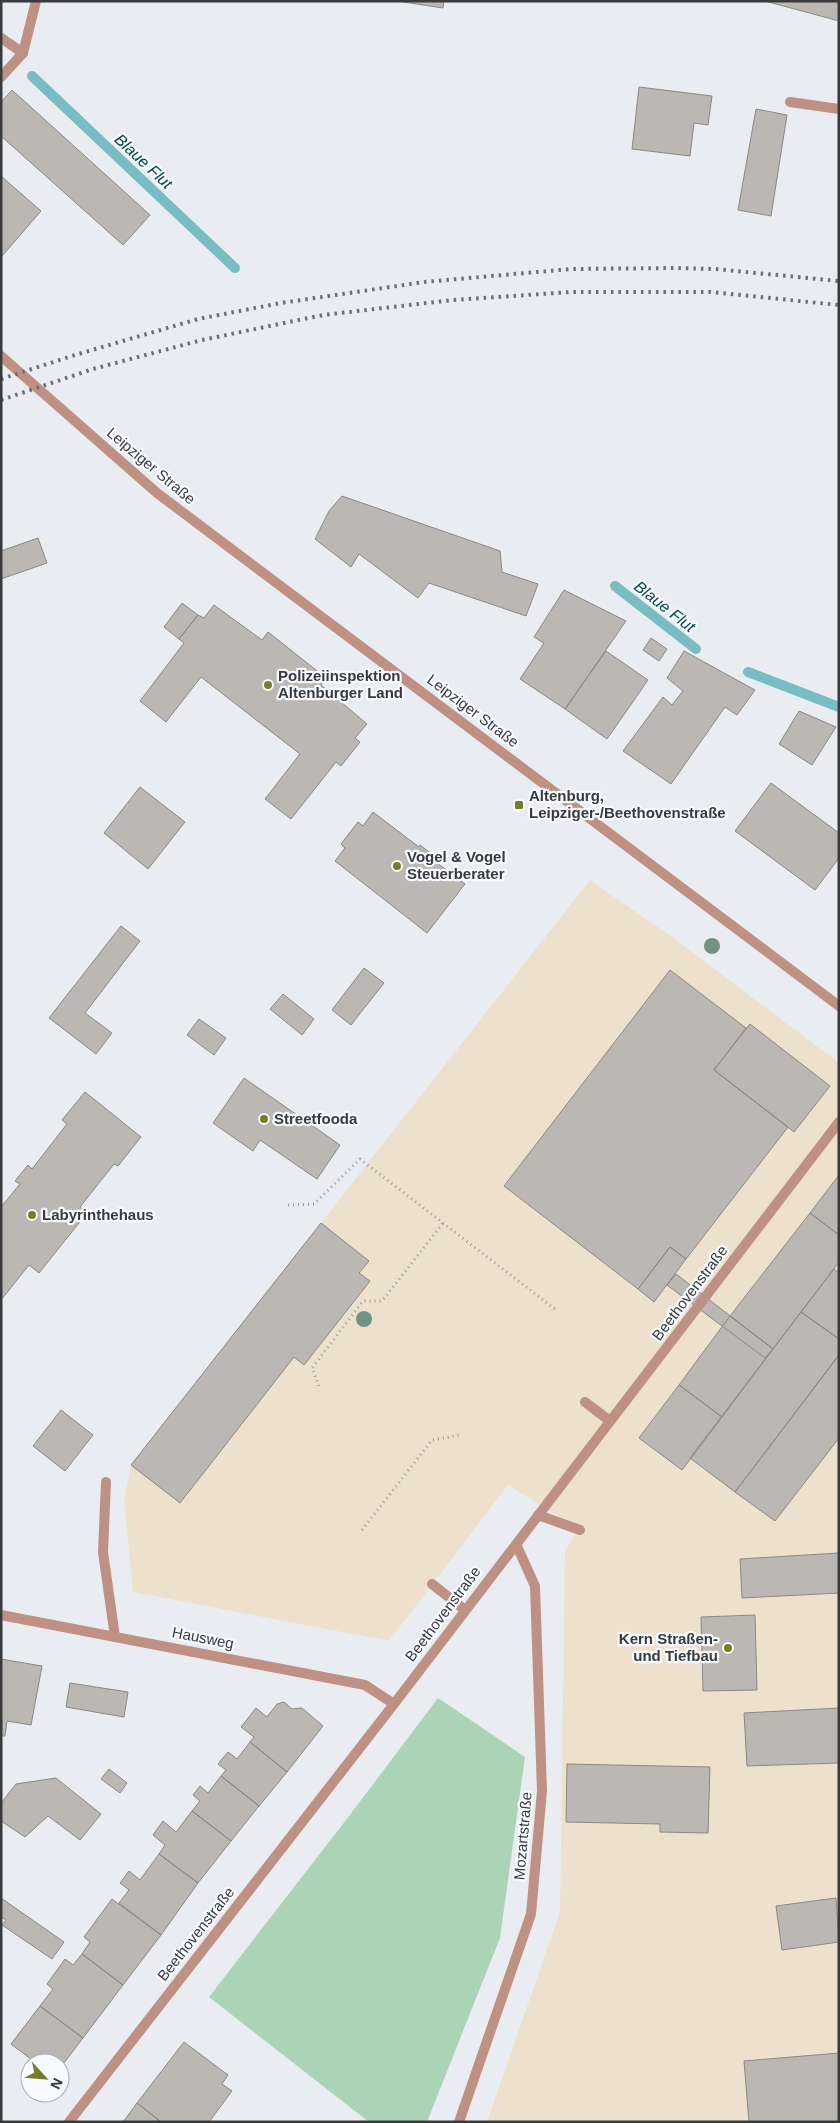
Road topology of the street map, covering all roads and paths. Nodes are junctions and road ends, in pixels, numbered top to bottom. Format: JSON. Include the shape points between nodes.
{"nodes":[{"id":1,"x":36,"y":1,"type":"edge"},
{"id":2,"x":1,"y":38,"type":"edge"},
{"id":3,"x":23,"y":53,"type":"junction"},
{"id":4,"x":1,"y":77,"type":"edge"},
{"id":5,"x":790,"y":102,"type":"dead end"},
{"id":6,"x":839,"y":109,"type":"edge"},
{"id":7,"x":1,"y":356,"type":"edge"},
{"id":8,"x":837,"y":1002,"type":"edge"},
{"id":9,"x":839,"y":1122,"type":"edge"},
{"id":10,"x":288,"y":1204,"type":"dead end"},
{"id":11,"x":443,"y":1223,"type":"junction"},
{"id":12,"x":556,"y":1310,"type":"dead end"},
{"id":13,"x":318,"y":1386,"type":"dead end"},
{"id":14,"x":585,"y":1402,"type":"dead end"},
{"id":15,"x":610,"y":1421,"type":"junction"},
{"id":16,"x":460,"y":1435,"type":"dead end"},
{"id":17,"x":106,"y":1482,"type":"dead end"},
{"id":18,"x":538,"y":1515,"type":"junction"},
{"id":19,"x":362,"y":1530,"type":"dead end"},
{"id":20,"x":580,"y":1530,"type":"dead end"},
{"id":21,"x":516,"y":1544,"type":"junction"},
{"id":22,"x":432,"y":1584,"type":"dead end"},
{"id":23,"x":465,"y":1610,"type":"junction"},
{"id":24,"x":1,"y":1615,"type":"edge"},
{"id":25,"x":115,"y":1636,"type":"junction"},
{"id":26,"x":394,"y":1704,"type":"junction"},
{"id":27,"x":69,"y":2122,"type":"edge"},
{"id":28,"x":459,"y":2122,"type":"edge"}],
"edges":[{"from":1,"to":3,"type":"street"},
{"from":2,"to":3,"type":"street"},
{"from":3,"to":4,"type":"street"},
{"from":5,"to":6,"type":"street"},
{"from":7,"to":8,"type":"street","name":"Leipziger Straße","via":[[158,493]]},
{"from":9,"to":15,"type":"street","name":"Beethovenstraße"},
{"from":10,"to":11,"type":"path","via":[[314,1204],[360,1159]]},
{"from":11,"to":12,"type":"path"},
{"from":11,"to":13,"type":"path","via":[[382,1301],[363,1301],[312,1368]]},
{"from":14,"to":15,"type":"street"},
{"from":15,"to":18,"type":"street","name":"Beethovenstraße"},
{"from":16,"to":19,"type":"path","via":[[432,1440]]},
{"from":17,"to":25,"type":"street","via":[[103,1552]]},
{"from":18,"to":20,"type":"street"},
{"from":18,"to":21,"type":"street","name":"Beethovenstraße"},
{"from":21,"to":23,"type":"street","name":"Beethovenstraße"},
{"from":21,"to":28,"type":"street","name":"Mozartstraße","via":[[535,1586],[542,1791],[531,1914]]},
{"from":22,"to":23,"type":"street"},
{"from":23,"to":26,"type":"street","name":"Beethovenstraße"},
{"from":24,"to":25,"type":"street","name":"Hausweg"},
{"from":25,"to":26,"type":"street","name":"Hausweg","via":[[365,1685]]},
{"from":26,"to":27,"type":"street","name":"Beethovenstraße"}]}
